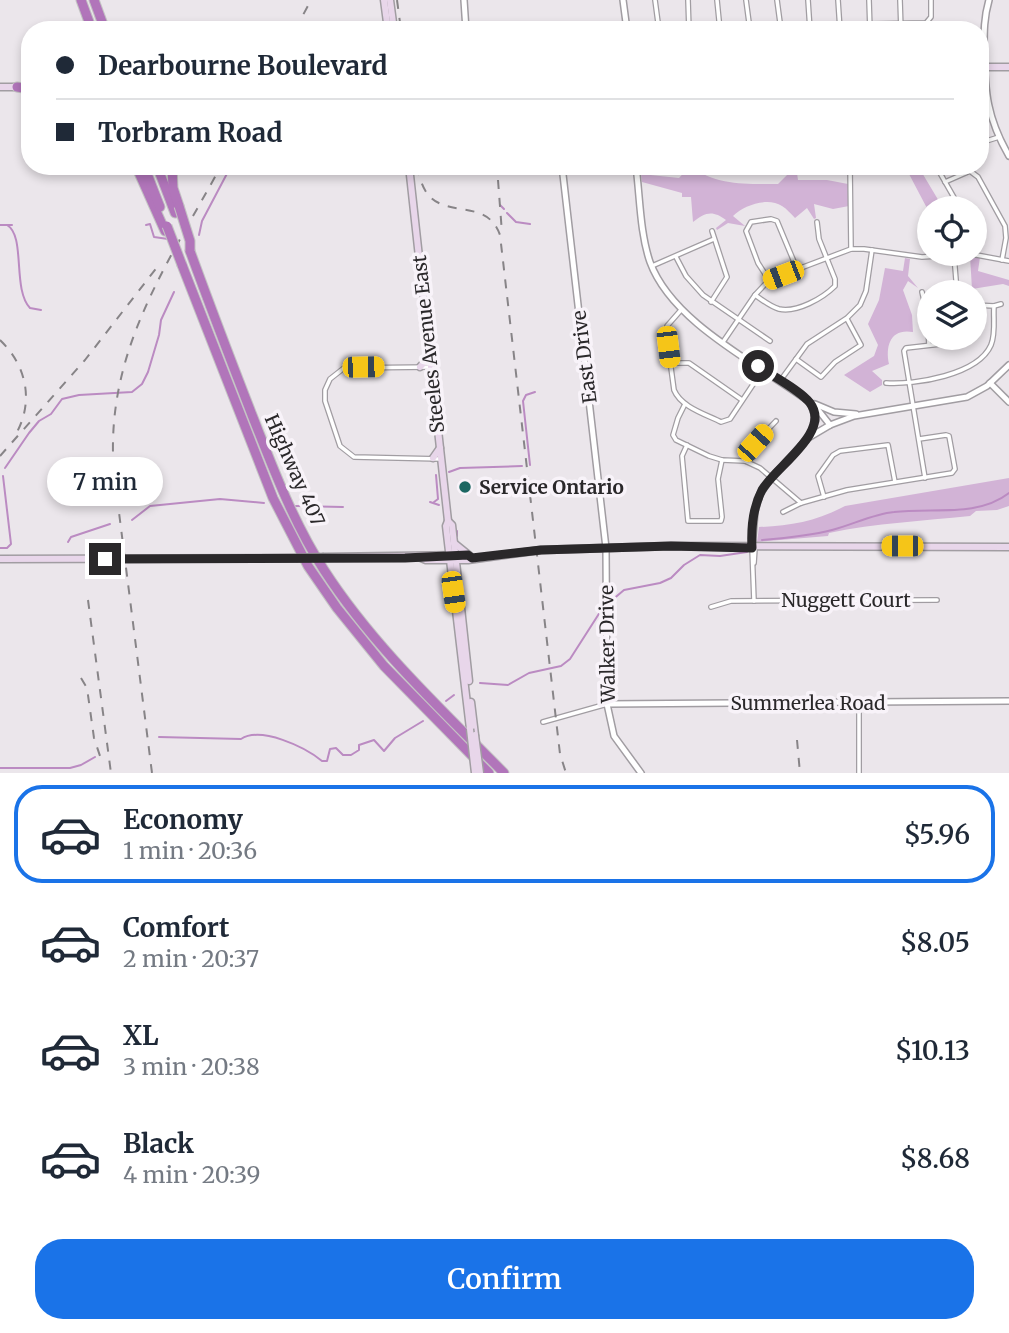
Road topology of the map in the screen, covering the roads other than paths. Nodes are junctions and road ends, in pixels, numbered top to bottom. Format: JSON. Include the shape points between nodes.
{"nodes":[{"id":1,"x":81,"y":0,"type":"edge"},
{"id":2,"x":94,"y":0,"type":"edge"},
{"id":3,"x":384,"y":0,"type":"edge"},
{"id":4,"x":390,"y":0,"type":"edge"},
{"id":5,"x":464,"y":0,"type":"edge"},
{"id":6,"x":623,"y":0,"type":"edge"},
{"id":7,"x":655,"y":0,"type":"edge"},
{"id":8,"x":688,"y":0,"type":"edge"},
{"id":9,"x":717,"y":0,"type":"edge"},
{"id":10,"x":746,"y":0,"type":"edge"},
{"id":11,"x":777,"y":0,"type":"edge"},
{"id":12,"x":808,"y":0,"type":"edge"},
{"id":13,"x":838,"y":0,"type":"edge"},
{"id":14,"x":869,"y":0,"type":"edge"},
{"id":15,"x":900,"y":0,"type":"edge"},
{"id":16,"x":931,"y":0,"type":"edge"},
{"id":17,"x":989,"y":2,"type":"edge"},
{"id":18,"x":89,"y":21,"type":"edge"},
{"id":19,"x":102,"y":21,"type":"edge"},
{"id":20,"x":387,"y":21,"type":"edge"},
{"id":21,"x":393,"y":21,"type":"edge"},
{"id":22,"x":465,"y":21,"type":"edge"},
{"id":23,"x":625,"y":21,"type":"edge"},
{"id":24,"x":658,"y":21,"type":"edge"},
{"id":25,"x":689,"y":21,"type":"edge"},
{"id":26,"x":719,"y":21,"type":"edge"},
{"id":27,"x":749,"y":21,"type":"edge"},
{"id":28,"x":779,"y":21,"type":"edge"},
{"id":29,"x":809,"y":21,"type":"edge"},
{"id":30,"x":839,"y":21,"type":"edge"},
{"id":31,"x":870,"y":21,"type":"edge"},
{"id":32,"x":901,"y":21,"type":"edge"},
{"id":33,"x":928,"y":21,"type":"edge"},
{"id":34,"x":984,"y":21,"type":"edge"},
{"id":35,"x":989,"y":67,"type":"edge"},
{"id":36,"x":1009,"y":67,"type":"edge"},
{"id":37,"x":0,"y":87,"type":"edge"},
{"id":38,"x":17,"y":87,"type":"joint"},
{"id":39,"x":21,"y":87,"type":"edge"},
{"id":40,"x":989,"y":113,"type":"edge"},
{"id":41,"x":999,"y":138,"type":"junction"},
{"id":42,"x":989,"y":141,"type":"edge"},
{"id":43,"x":1009,"y":156,"type":"edge"},
{"id":44,"x":140,"y":175,"type":"edge"},
{"id":45,"x":147,"y":175,"type":"edge"},
{"id":46,"x":161,"y":175,"type":"edge"},
{"id":47,"x":172,"y":175,"type":"edge"},
{"id":48,"x":410,"y":175,"type":"edge"},
{"id":49,"x":563,"y":175,"type":"edge"},
{"id":50,"x":637,"y":175,"type":"edge"},
{"id":51,"x":850,"y":175,"type":"edge"},
{"id":52,"x":941,"y":175,"type":"edge"},
{"id":53,"x":961,"y":175,"type":"edge"},
{"id":54,"x":975,"y":175,"type":"edge"},
{"id":55,"x":945,"y":182,"type":"junction"},
{"id":56,"x":953,"y":196,"type":"edge"},
{"id":57,"x":177,"y":210,"type":"junction"},
{"id":58,"x":817,"y":222,"type":"dead end"},
{"id":59,"x":166,"y":228,"type":"junction"},
{"id":60,"x":712,"y":230,"type":"dead end"},
{"id":61,"x":714,"y":239,"type":"junction"},
{"id":62,"x":851,"y":249,"type":"junction"},
{"id":63,"x":872,"y":250,"type":"junction"},
{"id":64,"x":917,"y":256,"type":"edge"},
{"id":65,"x":676,"y":257,"type":"junction"},
{"id":66,"x":987,"y":257,"type":"edge"},
{"id":67,"x":827,"y":258,"type":"junction"},
{"id":68,"x":1002,"y":260,"type":"junction"},
{"id":69,"x":1009,"y":261,"type":"edge"},
{"id":70,"x":652,"y":266,"type":"junction"},
{"id":71,"x":797,"y":270,"type":"junction"},
{"id":72,"x":769,"y":280,"type":"junction"},
{"id":73,"x":755,"y":295,"type":"junction"},
{"id":74,"x":712,"y":302,"type":"junction"},
{"id":75,"x":1001,"y":304,"type":"dead end"},
{"id":76,"x":987,"y":306,"type":"edge"},
{"id":77,"x":994,"y":306,"type":"junction"},
{"id":78,"x":681,"y":310,"type":"junction"},
{"id":79,"x":846,"y":318,"type":"junction"},
{"id":80,"x":738,"y":320,"type":"junction"},
{"id":81,"x":770,"y":341,"type":"dead end"},
{"id":82,"x":723,"y":342,"type":"junction"},
{"id":83,"x":917,"y":347,"type":"edge"},
{"id":84,"x":430,"y":356,"type":"junction"},
{"id":85,"x":796,"y":359,"type":"junction"},
{"id":86,"x":670,"y":363,"type":"junction"},
{"id":87,"x":1009,"y":365,"type":"edge"},
{"id":88,"x":420,"y":367,"type":"junction"},
{"id":89,"x":431,"y":367,"type":"junction"},
{"id":90,"x":763,"y":370,"type":"junction"},
{"id":91,"x":780,"y":381,"type":"junction"},
{"id":92,"x":910,"y":381,"type":"junction"},
{"id":93,"x":886,"y":383,"type":"dead end"},
{"id":94,"x":990,"y":383,"type":"junction"},
{"id":95,"x":742,"y":400,"type":"junction"},
{"id":96,"x":809,"y":401,"type":"junction"},
{"id":97,"x":1009,"y":402,"type":"edge"},
{"id":98,"x":685,"y":404,"type":"junction"},
{"id":99,"x":914,"y":407,"type":"junction"},
{"id":100,"x":862,"y":415,"type":"junction"},
{"id":101,"x":776,"y":421,"type":"dead end"},
{"id":102,"x":830,"y":425,"type":"junction"},
{"id":103,"x":808,"y":438,"type":"junction"},
{"id":104,"x":919,"y":439,"type":"junction"},
{"id":105,"x":687,"y":445,"type":"junction"},
{"id":106,"x":440,"y":448,"type":"junction"},
{"id":107,"x":433,"y":458,"type":"junction"},
{"id":108,"x":441,"y":459,"type":"junction"},
{"id":109,"x":722,"y":460,"type":"junction"},
{"id":110,"x":745,"y":461,"type":"junction"},
{"id":111,"x":772,"y":477,"type":"junction"},
{"id":112,"x":925,"y":478,"type":"junction"},
{"id":113,"x":895,"y":482,"type":"junction"},
{"id":114,"x":824,"y":497,"type":"junction"},
{"id":115,"x":801,"y":503,"type":"junction"},
{"id":116,"x":783,"y":512,"type":"dead end"},
{"id":117,"x":448,"y":521,"type":"junction"},
{"id":118,"x":454,"y":543,"type":"junction"},
{"id":119,"x":1009,"y":547,"type":"edge"},
{"id":120,"x":606,"y":548,"type":"junction"},
{"id":121,"x":754,"y":548,"type":"junction"},
{"id":122,"x":452,"y":557,"type":"junction"},
{"id":123,"x":469,"y":557,"type":"junction"},
{"id":124,"x":419,"y":558,"type":"junction"},
{"id":125,"x":0,"y":559,"type":"edge"},
{"id":126,"x":434,"y":561,"type":"junction"},
{"id":127,"x":454,"y":571,"type":"junction"},
{"id":128,"x":937,"y":600,"type":"dead end"},
{"id":129,"x":754,"y":601,"type":"junction"},
{"id":130,"x":711,"y":607,"type":"dead end"},
{"id":131,"x":1009,"y":701,"type":"edge"},
{"id":132,"x":859,"y":702,"type":"junction"},
{"id":133,"x":607,"y":704,"type":"junction"},
{"id":134,"x":544,"y":722,"type":"dead end"},
{"id":135,"x":478,"y":773,"type":"edge"},
{"id":136,"x":489,"y":773,"type":"edge"},
{"id":137,"x":504,"y":773,"type":"edge"},
{"id":138,"x":641,"y":773,"type":"edge"},
{"id":139,"x":859,"y":773,"type":"edge"}],
"edges":[{"from":1,"to":18,"type":"highway"},
{"from":2,"to":19,"type":"highway"},
{"from":3,"to":20,"type":"main road"},
{"from":4,"to":21,"type":"main road"},
{"from":5,"to":22,"type":"street"},
{"from":6,"to":23,"type":"street"},
{"from":7,"to":24,"type":"street"},
{"from":8,"to":25,"type":"street"},
{"from":9,"to":26,"type":"street"},
{"from":10,"to":27,"type":"street"},
{"from":11,"to":28,"type":"street"},
{"from":12,"to":29,"type":"street"},
{"from":13,"to":30,"type":"street"},
{"from":14,"to":31,"type":"street"},
{"from":15,"to":32,"type":"street"},
{"from":16,"to":33,"type":"street"},
{"from":17,"to":34,"type":"street"},
{"from":35,"to":36,"type":"main road"},
{"from":37,"to":38,"type":"main road"},
{"from":38,"to":39,"type":"highway"},
{"from":40,"to":41,"type":"street"},
{"from":41,"to":42,"type":"street"},
{"from":41,"to":43,"type":"street"},
{"from":44,"to":59,"type":"highway"},
{"from":45,"to":59,"type":"highway","name":"Highway 407"},
{"from":46,"to":57,"type":"highway","name":"Highway 407"},
{"from":47,"to":57,"type":"highway"},
{"from":48,"to":84,"type":"main road","name":"Steeles Avenue East"},
{"from":49,"to":120,"type":"street","name":"East Drive"},
{"from":50,"to":70,"type":"street"},
{"from":51,"to":62,"type":"street"},
{"from":52,"to":55,"type":"street"},
{"from":53,"to":55,"type":"street"},
{"from":54,"to":68,"type":"street","via":[[1005,226]]},
{"from":55,"to":56,"type":"street"},
{"from":57,"to":137,"type":"highway","name":"Highway 407","bridge":true,"via":[[276,476],[322,567],[397,664]]},
{"from":58,"to":67,"type":"street"},
{"from":59,"to":136,"type":"highway","name":"Highway 407","bridge":true,"via":[[269,488],[308,566],[384,666]]},
{"from":60,"to":61,"type":"street"},
{"from":61,"to":65,"type":"street"},
{"from":61,"to":74,"type":"street","via":[[727,277]]},
{"from":62,"to":63,"type":"street"},
{"from":62,"to":67,"type":"street"},
{"from":63,"to":64,"type":"street"},
{"from":63,"to":79,"type":"street","via":[[862,301]]},
{"from":65,"to":70,"type":"street"},
{"from":65,"to":74,"type":"street","via":[[693,285]]},
{"from":66,"to":68,"type":"street"},
{"from":67,"to":71,"type":"street"},
{"from":67,"to":73,"type":"street","via":[[835,286],[812,302],[781,310]]},
{"from":68,"to":69,"type":"street"},
{"from":70,"to":78,"type":"street"},
{"from":71,"to":72,"type":"street"},
{"from":71,"to":72,"type":"street","via":[[777,221],[751,222],[746,230]]},
{"from":72,"to":73,"type":"street"},
{"from":73,"to":80,"type":"street"},
{"from":74,"to":80,"type":"street"},
{"from":75,"to":77,"type":"street"},
{"from":76,"to":77,"type":"street"},
{"from":77,"to":92,"type":"street","via":[[992,340],[984,354],[957,373]]},
{"from":78,"to":82,"type":"street"},
{"from":78,"to":86,"type":"street","via":[[667,326]]},
{"from":79,"to":85,"type":"street","via":[[813,338]]},
{"from":79,"to":85,"type":"street","via":[[860,347],[821,377]]},
{"from":80,"to":81,"type":"street"},
{"from":80,"to":82,"type":"street"},
{"from":82,"to":90,"type":"street"},
{"from":83,"to":92,"type":"street","via":[[904,349]]},
{"from":84,"to":88,"type":"main road"},
{"from":84,"to":89,"type":"main road","name":"Steeles Avenue East"},
{"from":85,"to":91,"type":"street"},
{"from":86,"to":95,"type":"street","via":[[689,363]]},
{"from":86,"to":98,"type":"street","via":[[674,390]]},
{"from":87,"to":94,"type":"street"},
{"from":88,"to":89,"type":"street"},
{"from":88,"to":107,"type":"street","via":[[344,368],[330,379],[325,401],[340,446],[354,457]]},
{"from":89,"to":106,"type":"main road","name":"Steeles Avenue East"},
{"from":90,"to":91,"type":"street"},
{"from":90,"to":95,"type":"street"},
{"from":91,"to":96,"type":"street"},
{"from":92,"to":93,"type":"street"},
{"from":92,"to":99,"type":"street"},
{"from":94,"to":97,"type":"street"},
{"from":94,"to":99,"type":"street","via":[[967,397]]},
{"from":95,"to":98,"type":"street","via":[[730,419],[721,422]]},
{"from":96,"to":100,"type":"street","via":[[834,412]]},
{"from":96,"to":102,"type":"street"},
{"from":96,"to":103,"type":"street","via":[[816,420]]},
{"from":98,"to":105,"type":"street","via":[[673,435]]},
{"from":99,"to":100,"type":"street"},
{"from":99,"to":104,"type":"street"},
{"from":100,"to":102,"type":"street"},
{"from":101,"to":110,"type":"street"},
{"from":102,"to":103,"type":"street"},
{"from":103,"to":111,"type":"street"},
{"from":104,"to":112,"type":"street"},
{"from":104,"to":112,"type":"street","via":[[950,438],[954,471]]},
{"from":105,"to":109,"type":"street"},
{"from":105,"to":109,"type":"street","via":[[682,456],[688,521],[721,521],[718,479]]},
{"from":106,"to":107,"type":"main road"},
{"from":106,"to":108,"type":"main road","name":"Steeles Avenue East"},
{"from":107,"to":108,"type":"street"},
{"from":108,"to":117,"type":"main road","name":"Steeles Avenue East"},
{"from":109,"to":110,"type":"street"},
{"from":110,"to":111,"type":"street"},
{"from":111,"to":115,"type":"street"},
{"from":111,"to":121,"type":"street","via":[[757,502]]},
{"from":112,"to":113,"type":"street"},
{"from":113,"to":114,"type":"street"},
{"from":113,"to":114,"type":"street","via":[[888,445],[840,451],[818,477]]},
{"from":114,"to":115,"type":"street"},
{"from":115,"to":116,"type":"street"},
{"from":117,"to":118,"type":"main road","name":"Steeles Avenue East"},
{"from":117,"to":122,"type":"main road","name":"Steeles Avenue East"},
{"from":118,"to":122,"type":"main road","name":"Steeles Avenue East"},
{"from":118,"to":123,"type":"main road"},
{"from":119,"to":121,"type":"main road"},
{"from":120,"to":121,"type":"main road"},
{"from":120,"to":123,"type":"main road"},
{"from":120,"to":133,"type":"street","name":"Walker Drive"},
{"from":121,"to":129,"type":"street"},
{"from":122,"to":123,"type":"main road"},
{"from":122,"to":124,"type":"main road"},
{"from":122,"to":126,"type":"main road"},
{"from":122,"to":127,"type":"main road","name":"Steeles Avenue East"},
{"from":123,"to":127,"type":"main road"},
{"from":124,"to":125,"type":"main road","bridge":true},
{"from":124,"to":126,"type":"main road"},
{"from":126,"to":127,"type":"main road"},
{"from":127,"to":135,"type":"main road","name":"Steeles Avenue East","bridge":true},
{"from":128,"to":129,"type":"street","name":"Nuggett Court"},
{"from":129,"to":130,"type":"street","name":"Nuggett Court","via":[[725,601]]},
{"from":131,"to":132,"type":"street","name":"Summerlea Road"},
{"from":132,"to":133,"type":"street","name":"Summerlea Road"},
{"from":132,"to":139,"type":"street"},
{"from":133,"to":134,"type":"street"},
{"from":133,"to":138,"type":"street","name":"Walker Drive","via":[[614,736]]}]}
